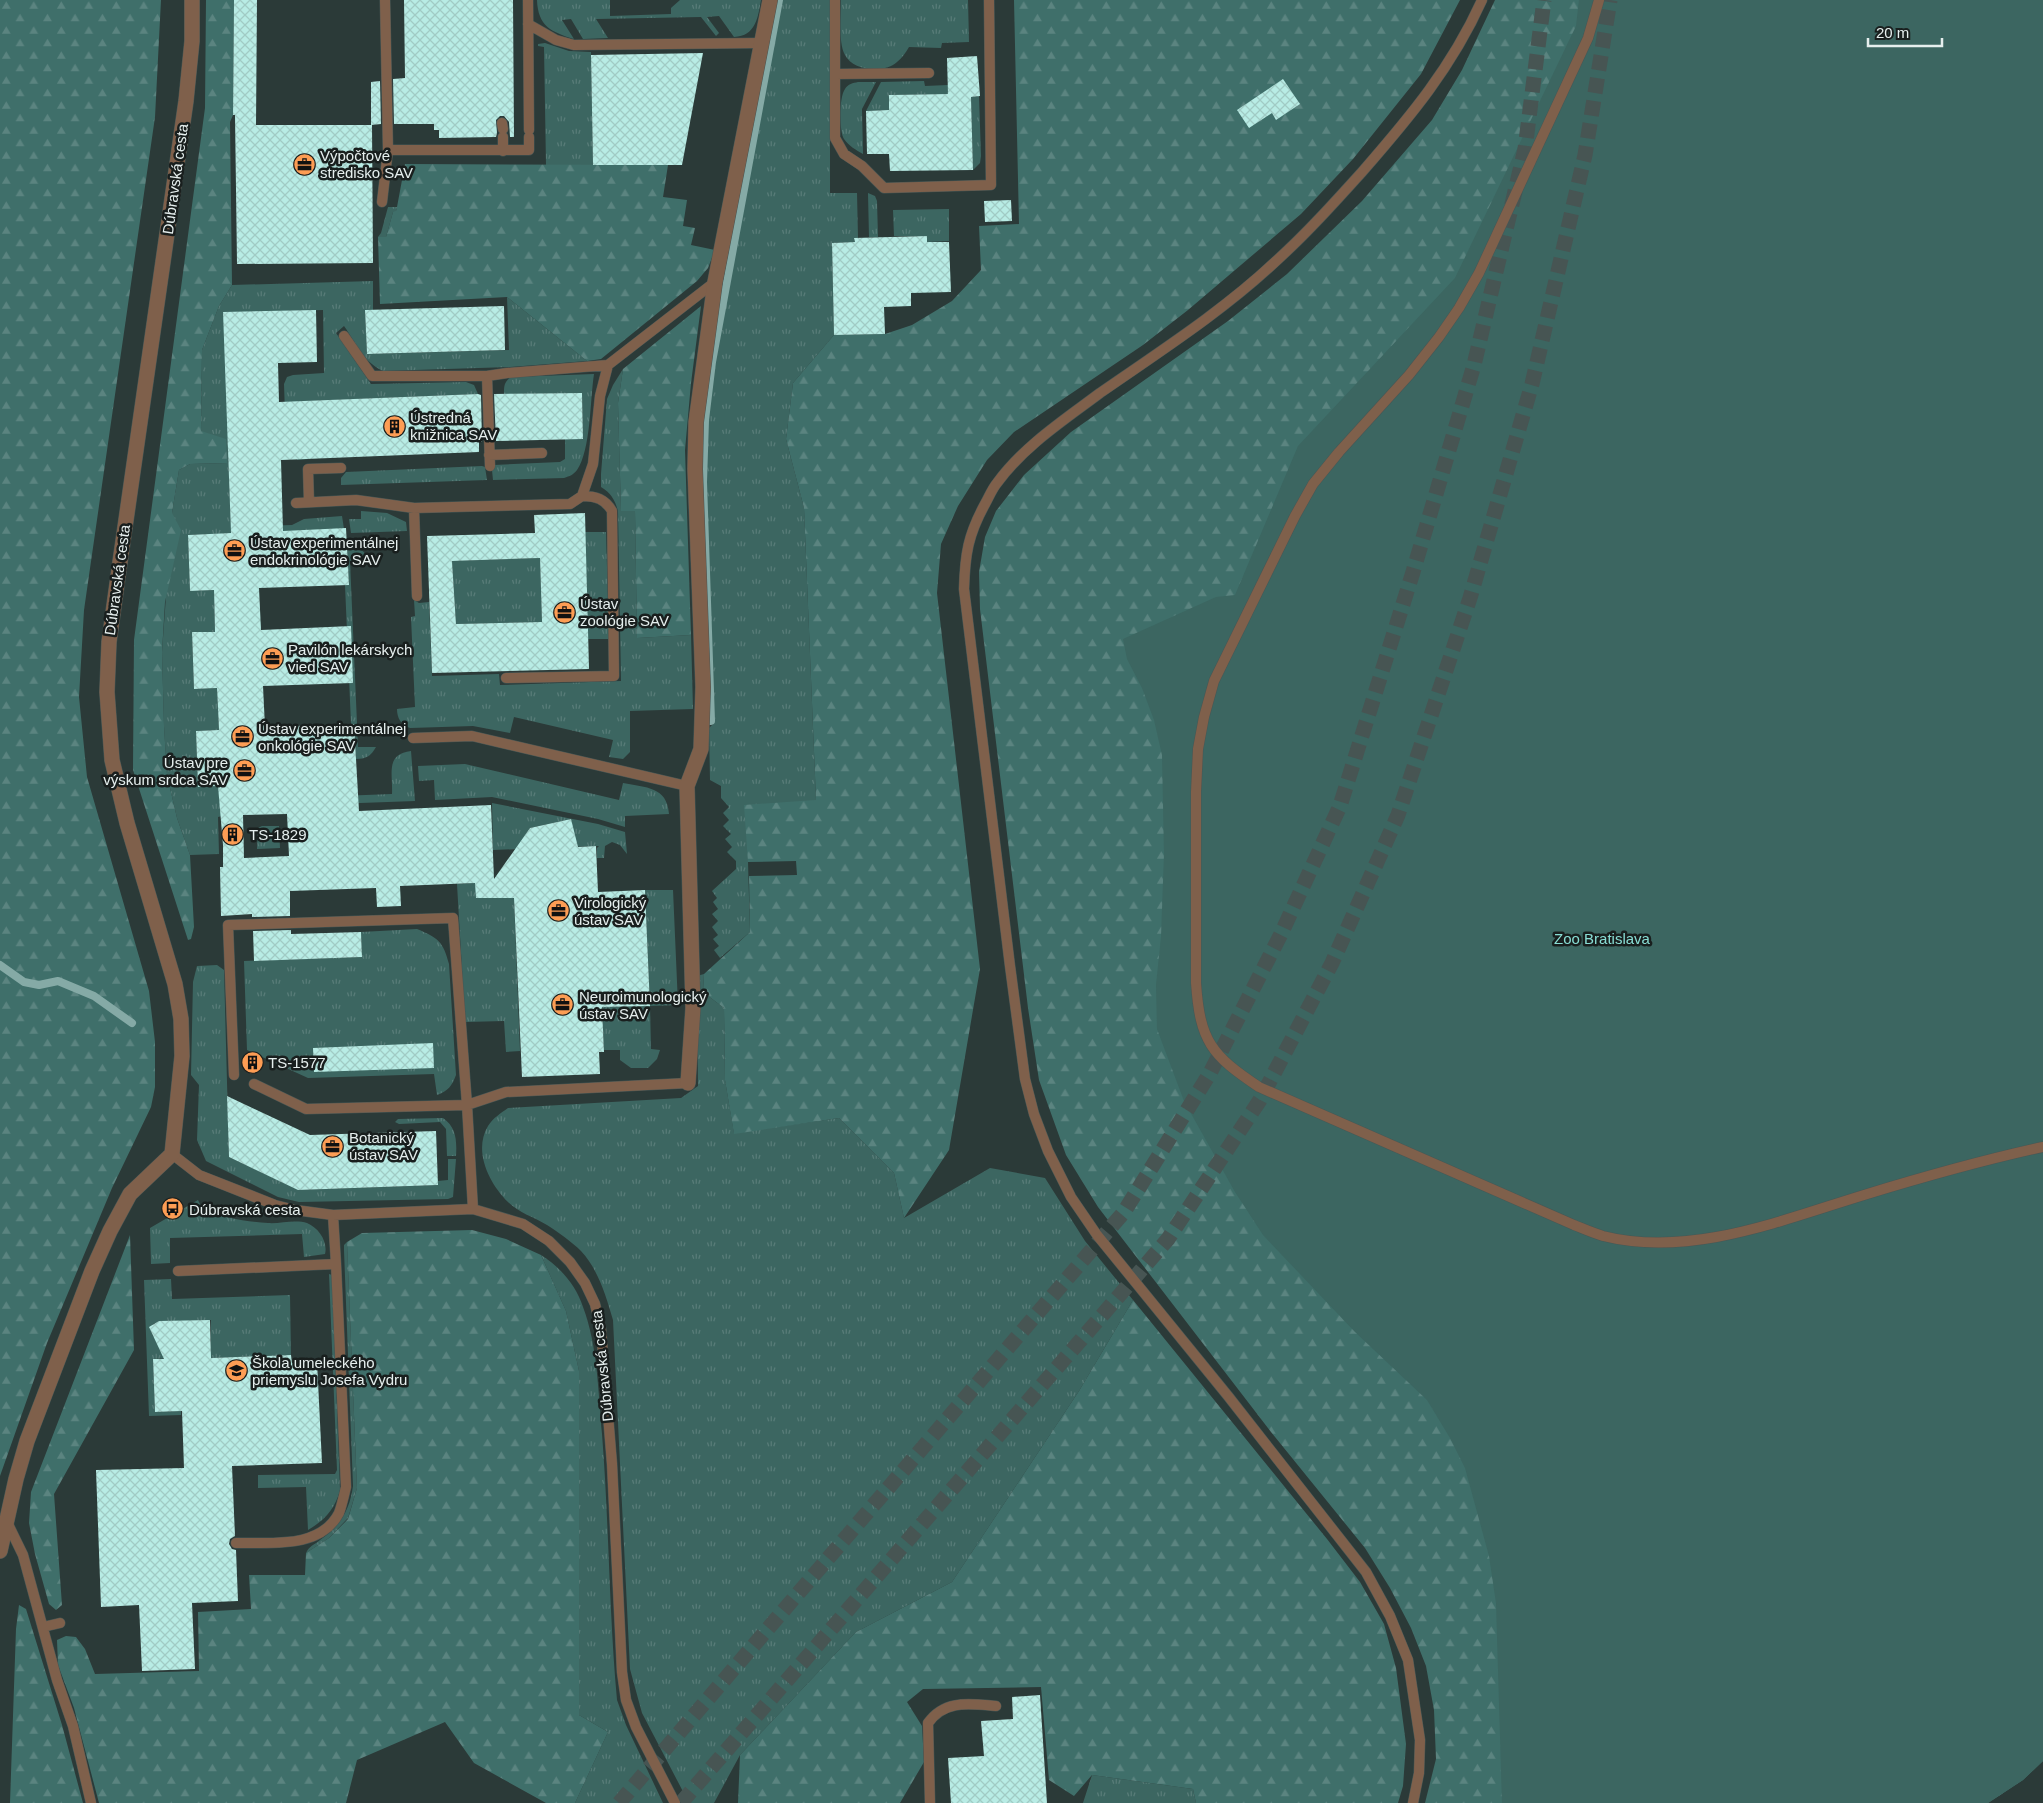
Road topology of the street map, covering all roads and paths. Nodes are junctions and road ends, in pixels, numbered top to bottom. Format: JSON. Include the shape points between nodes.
{"nodes":[{"id":1,"x":192,"y":0,"type":"edge"},
{"id":2,"x":385,"y":0,"type":"edge"},
{"id":3,"x":528,"y":0,"type":"edge"},
{"id":4,"x":770,"y":0,"type":"edge"},
{"id":5,"x":835,"y":0,"type":"edge"},
{"id":6,"x":989,"y":0,"type":"edge"},
{"id":7,"x":1482,"y":0,"type":"edge"},
{"id":8,"x":1599,"y":0,"type":"edge"},
{"id":9,"x":528,"y":24,"type":"junction"},
{"id":10,"x":762,"y":43,"type":"junction"},
{"id":11,"x":929,"y":72,"type":"dead end"},
{"id":12,"x":835,"y":74,"type":"junction"},
{"id":13,"x":503,"y":130,"type":"dead end"},
{"id":14,"x":388,"y":150,"type":"junction"},
{"id":15,"x":503,"y":151,"type":"junction"},
{"id":16,"x":382,"y":202,"type":"dead end"},
{"id":17,"x":715,"y":282,"type":"junction"},
{"id":18,"x":344,"y":336,"type":"dead end"},
{"id":19,"x":608,"y":365,"type":"junction"},
{"id":20,"x":487,"y":376,"type":"junction"},
{"id":21,"x":542,"y":453,"type":"dead end"},
{"id":22,"x":489,"y":455,"type":"junction"},
{"id":23,"x":490,"y":466,"type":"dead end"},
{"id":24,"x":341,"y":468,"type":"dead end"},
{"id":25,"x":582,"y":496,"type":"junction"},
{"id":26,"x":309,"y":502,"type":"junction"},
{"id":27,"x":296,"y":503,"type":"dead end"},
{"id":28,"x":414,"y":508,"type":"junction"},
{"id":29,"x":417,"y":596,"type":"dead end"},
{"id":30,"x":506,"y":678,"type":"dead end"},
{"id":31,"x":413,"y":738,"type":"dead end"},
{"id":32,"x":687,"y":786,"type":"junction"},
{"id":33,"x":234,"y":1075,"type":"dead end"},
{"id":34,"x":688,"y":1083,"type":"joint"},
{"id":35,"x":254,"y":1084,"type":"dead end"},
{"id":36,"x":467,"y":1105,"type":"junction"},
{"id":37,"x":2043,"y":1147,"type":"edge"},
{"id":38,"x":172,"y":1154,"type":"junction"},
{"id":39,"x":473,"y":1209,"type":"junction"},
{"id":40,"x":332,"y":1215,"type":"junction"},
{"id":41,"x":336,"y":1264,"type":"junction"},
{"id":42,"x":178,"y":1271,"type":"dead end"},
{"id":43,"x":6,"y":1519,"type":"junction"},
{"id":44,"x":236,"y":1543,"type":"dead end"},
{"id":45,"x":0,"y":1551,"type":"edge"},
{"id":46,"x":60,"y":1623,"type":"dead end"},
{"id":47,"x":43,"y":1628,"type":"junction"},
{"id":48,"x":996,"y":1706,"type":"dead end"},
{"id":49,"x":91,"y":1803,"type":"edge"},
{"id":50,"x":675,"y":1803,"type":"edge"},
{"id":51,"x":930,"y":1803,"type":"edge"},
{"id":52,"x":1413,"y":1803,"type":"edge"}],
"edges":[{"from":1,"to":38,"type":"street","name":"Dúbravská cesta","via":[[186,101],[109,642],[107,692],[112,760],[127,823],[175,984],[181,1019],[182,1056]]},
{"from":2,"to":14,"type":"lane"},
{"from":3,"to":9,"type":"lane"},
{"from":4,"to":10,"type":"street"},
{"from":5,"to":12,"type":"lane"},
{"from":6,"to":12,"type":"lane","via":[[991,184],[884,188],[862,166],[844,154],[835,138]]},
{"from":7,"to":52,"type":"lane","via":[[1450,63],[1407,121],[1274,263],[1210,315],[1026,450],[996,484],[973,526],[965,559],[965,599],[1001,897],[1025,1079],[1034,1114],[1048,1151],[1097,1235],[1366,1572],[1390,1616],[1408,1660],[1420,1740],[1419,1773]]},
{"from":8,"to":37,"type":"lane","via":[[1581,54],[1460,308],[1409,375],[1313,484],[1214,681],[1198,749],[1196,792],[1196,983],[1204,1034],[1218,1055],[1259,1087],[1574,1225],[1602,1236],[1628,1240],[1658,1243],[1722,1236],[1995,1157]]},
{"from":9,"to":10,"type":"lane","via":[[556,40],[574,45]]},
{"from":9,"to":15,"type":"lane","via":[[529,150]]},
{"from":10,"to":17,"type":"street"},
{"from":11,"to":12,"type":"lane"},
{"from":13,"to":15,"type":"lane"},
{"from":14,"to":15,"type":"lane"},
{"from":14,"to":16,"type":"lane"},
{"from":17,"to":19,"type":"lane"},
{"from":17,"to":32,"type":"street","via":[[696,422],[703,687],[701,749]]},
{"from":18,"to":20,"type":"lane","via":[[372,376]]},
{"from":19,"to":20,"type":"lane"},
{"from":19,"to":25,"type":"lane","via":[[600,396],[593,464]]},
{"from":20,"to":22,"type":"lane"},
{"from":21,"to":22,"type":"lane"},
{"from":22,"to":23,"type":"lane"},
{"from":24,"to":26,"type":"lane","via":[[308,469]]},
{"from":25,"to":28,"type":"lane","via":[[570,504]]},
{"from":25,"to":30,"type":"lane","via":[[594,496],[606,502],[612,511],[614,676]]},
{"from":26,"to":27,"type":"lane"},
{"from":26,"to":28,"type":"lane","via":[[356,500]]},
{"from":28,"to":29,"type":"lane"},
{"from":31,"to":32,"type":"lane","via":[[472,736]]},
{"from":32,"to":34,"type":"street","via":[[693,1008]]},
{"from":33,"to":36,"type":"lane","via":[[228,925],[452,918]]},
{"from":34,"to":36,"type":"lane","via":[[506,1092]]},
{"from":35,"to":36,"type":"lane","via":[[306,1109]]},
{"from":36,"to":39,"type":"lane"},
{"from":38,"to":40,"type":"lane","name":"Dúbravská cesta","via":[[199,1175],[275,1205]]},
{"from":38,"to":43,"type":"street","via":[[130,1194],[110,1231],[28,1441]]},
{"from":39,"to":40,"type":"lane","name":"Dúbravská cesta"},
{"from":39,"to":50,"type":"lane","name":"Dúbravská cesta","via":[[523,1224],[549,1241],[570,1262],[596,1304],[612,1464],[625,1691],[636,1727]]},
{"from":40,"to":41,"type":"lane"},
{"from":41,"to":42,"type":"lane"},
{"from":41,"to":44,"type":"lane","via":[[346,1486],[338,1514],[321,1533],[304,1540]]},
{"from":43,"to":45,"type":"street"},
{"from":43,"to":47,"type":"lane","via":[[23,1555]]},
{"from":46,"to":47,"type":"lane"},
{"from":47,"to":49,"type":"lane","via":[[73,1726]]},
{"from":48,"to":51,"type":"lane","via":[[960,1703],[934,1714],[928,1722]]}]}
